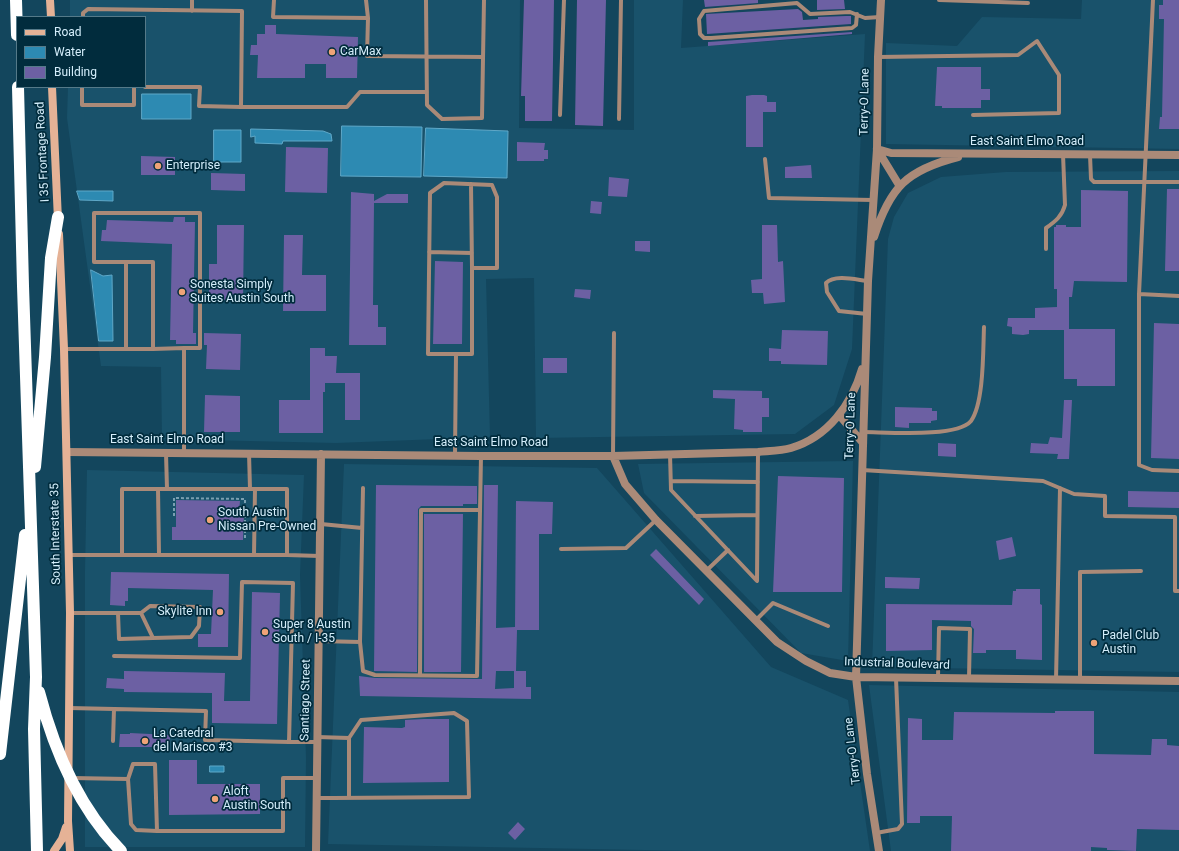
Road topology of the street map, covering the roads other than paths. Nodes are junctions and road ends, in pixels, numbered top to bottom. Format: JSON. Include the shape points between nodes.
{"nodes":[{"id":1,"x":16,"y":0,"type":"edge"},
{"id":2,"x":50,"y":0,"type":"edge"},
{"id":3,"x":192,"y":0,"type":"edge"},
{"id":4,"x":274,"y":0,"type":"edge"},
{"id":5,"x":366,"y":0,"type":"edge"},
{"id":6,"x":426,"y":0,"type":"edge"},
{"id":7,"x":484,"y":0,"type":"edge"},
{"id":8,"x":564,"y":0,"type":"edge"},
{"id":9,"x":621,"y":0,"type":"edge"},
{"id":10,"x":881,"y":0,"type":"edge"},
{"id":11,"x":939,"y":0,"type":"edge"},
{"id":12,"x":971,"y":0,"type":"edge"},
{"id":13,"x":1154,"y":0,"type":"edge"},
{"id":14,"x":1028,"y":3,"type":"dead end"},
{"id":15,"x":192,"y":11,"type":"junction"},
{"id":16,"x":857,"y":14,"type":"junction"},
{"id":17,"x":16,"y":16,"type":"edge"},
{"id":18,"x":51,"y":16,"type":"edge"},
{"id":19,"x":83,"y":16,"type":"edge"},
{"id":20,"x":880,"y":17,"type":"junction"},
{"id":21,"x":368,"y":18,"type":"junction"},
{"id":22,"x":426,"y":57,"type":"junction"},
{"id":23,"x":482,"y":57,"type":"junction"},
{"id":24,"x":878,"y":57,"type":"junction"},
{"id":25,"x":146,"y":87,"type":"edge"},
{"id":26,"x":18,"y":88,"type":"edge"},
{"id":27,"x":52,"y":88,"type":"edge"},
{"id":28,"x":82,"y":88,"type":"edge"},
{"id":29,"x":134,"y":88,"type":"edge"},
{"id":30,"x":427,"y":92,"type":"junction"},
{"id":31,"x":241,"y":107,"type":"junction"},
{"id":32,"x":560,"y":115,"type":"dead end"},
{"id":33,"x":973,"y":115,"type":"dead end"},
{"id":34,"x":619,"y":118,"type":"dead end"},
{"id":35,"x":877,"y":149,"type":"junction"},
{"id":36,"x":968,"y":154,"type":"junction"},
{"id":37,"x":1063,"y":154,"type":"junction"},
{"id":38,"x":1090,"y":154,"type":"junction"},
{"id":39,"x":1146,"y":155,"type":"junction"},
{"id":40,"x":1179,"y":155,"type":"edge"},
{"id":41,"x":765,"y":159,"type":"dead end"},
{"id":42,"x":1145,"y":181,"type":"junction"},
{"id":43,"x":1179,"y":182,"type":"edge"},
{"id":44,"x":471,"y":184,"type":"junction"},
{"id":45,"x":899,"y":185,"type":"junction"},
{"id":46,"x":873,"y":200,"type":"junction"},
{"id":47,"x":58,"y":217,"type":"junction"},
{"id":48,"x":1046,"y":249,"type":"dead end"},
{"id":49,"x":870,"y":250,"type":"junction"},
{"id":50,"x":429,"y":252,"type":"junction"},
{"id":51,"x":472,"y":252,"type":"junction"},
{"id":52,"x":126,"y":262,"type":"junction"},
{"id":53,"x":472,"y":268,"type":"junction"},
{"id":54,"x":868,"y":281,"type":"junction"},
{"id":55,"x":1139,"y":294,"type":"junction"},
{"id":56,"x":1179,"y":296,"type":"edge"},
{"id":57,"x":867,"y":314,"type":"junction"},
{"id":58,"x":984,"y":328,"type":"dead end"},
{"id":59,"x":614,"y":333,"type":"dead end"},
{"id":60,"x":184,"y":348,"type":"junction"},
{"id":61,"x":64,"y":349,"type":"junction"},
{"id":62,"x":126,"y":349,"type":"junction"},
{"id":63,"x":153,"y":349,"type":"junction"},
{"id":64,"x":456,"y":354,"type":"junction"},
{"id":65,"x":865,"y":358,"type":"junction"},
{"id":66,"x":840,"y":416,"type":"junction"},
{"id":67,"x":863,"y":432,"type":"junction"},
{"id":68,"x":862,"y":443,"type":"junction"},
{"id":69,"x":67,"y":452,"type":"junction"},
{"id":70,"x":184,"y":452,"type":"junction"},
{"id":71,"x":758,"y":452,"type":"junction"},
{"id":72,"x":166,"y":453,"type":"junction"},
{"id":73,"x":249,"y":453,"type":"junction"},
{"id":74,"x":321,"y":454,"type":"junction"},
{"id":75,"x":670,"y":454,"type":"junction"},
{"id":76,"x":455,"y":456,"type":"junction"},
{"id":77,"x":481,"y":456,"type":"junction"},
{"id":78,"x":613,"y":456,"type":"junction"},
{"id":79,"x":862,"y":470,"type":"junction"},
{"id":80,"x":1179,"y":471,"type":"edge"},
{"id":81,"x":671,"y":481,"type":"junction"},
{"id":82,"x":758,"y":482,"type":"junction"},
{"id":83,"x":363,"y":488,"type":"dead end"},
{"id":84,"x":1060,"y":488,"type":"junction"},
{"id":85,"x":158,"y":489,"type":"junction"},
{"id":86,"x":167,"y":489,"type":"junction"},
{"id":87,"x":250,"y":489,"type":"junction"},
{"id":88,"x":256,"y":489,"type":"junction"},
{"id":89,"x":480,"y":510,"type":"junction"},
{"id":90,"x":757,"y":515,"type":"junction"},
{"id":91,"x":695,"y":516,"type":"junction"},
{"id":92,"x":656,"y":520,"type":"junction"},
{"id":93,"x":321,"y":524,"type":"junction"},
{"id":94,"x":362,"y":528,"type":"junction"},
{"id":95,"x":561,"y":549,"type":"dead end"},
{"id":96,"x":728,"y":550,"type":"junction"},
{"id":97,"x":122,"y":554,"type":"junction"},
{"id":98,"x":159,"y":554,"type":"junction"},
{"id":99,"x":68,"y":555,"type":"junction"},
{"id":100,"x":254,"y":555,"type":"junction"},
{"id":101,"x":287,"y":555,"type":"junction"},
{"id":102,"x":320,"y":556,"type":"junction"},
{"id":103,"x":1141,"y":571,"type":"dead end"},
{"id":104,"x":705,"y":572,"type":"junction"},
{"id":105,"x":1179,"y":591,"type":"edge"},
{"id":106,"x":70,"y":613,"type":"junction"},
{"id":107,"x":118,"y":613,"type":"junction"},
{"id":108,"x":141,"y":613,"type":"junction"},
{"id":109,"x":754,"y":622,"type":"junction"},
{"id":110,"x":828,"y":626,"type":"dead end"},
{"id":111,"x":153,"y":638,"type":"junction"},
{"id":112,"x":319,"y":641,"type":"junction"},
{"id":113,"x":360,"y":642,"type":"junction"},
{"id":114,"x":114,"y":656,"type":"dead end"},
{"id":115,"x":420,"y":675,"type":"junction"},
{"id":116,"x":36,"y":677,"type":"junction"},
{"id":117,"x":856,"y":677,"type":"junction"},
{"id":118,"x":896,"y":678,"type":"junction"},
{"id":119,"x":938,"y":678,"type":"junction"},
{"id":120,"x":969,"y":679,"type":"junction"},
{"id":121,"x":1056,"y":680,"type":"junction"},
{"id":122,"x":1080,"y":680,"type":"junction"},
{"id":123,"x":1179,"y":682,"type":"edge"},
{"id":124,"x":69,"y":708,"type":"junction"},
{"id":125,"x":114,"y":709,"type":"junction"},
{"id":126,"x":349,"y":738,"type":"junction"},
{"id":127,"x":317,"y":739,"type":"junction"},
{"id":128,"x":113,"y":740,"type":"dead end"},
{"id":129,"x":289,"y":742,"type":"junction"},
{"id":130,"x":0,"y":754,"type":"edge"},
{"id":131,"x":68,"y":778,"type":"junction"},
{"id":132,"x":317,"y":778,"type":"junction"},
{"id":133,"x":128,"y":779,"type":"junction"},
{"id":134,"x":316,"y":798,"type":"junction"},
{"id":135,"x":349,"y":798,"type":"junction"},
{"id":136,"x":68,"y":821,"type":"junction"},
{"id":137,"x":157,"y":830,"type":"junction"},
{"id":138,"x":876,"y":833,"type":"junction"},
{"id":139,"x":37,"y":851,"type":"edge"},
{"id":140,"x":54,"y":851,"type":"edge"},
{"id":141,"x":70,"y":851,"type":"edge"},
{"id":142,"x":121,"y":851,"type":"edge"},
{"id":143,"x":316,"y":851,"type":"edge"},
{"id":144,"x":879,"y":851,"type":"edge"}],
"edges":[{"from":1,"to":17,"type":"highway"},
{"from":2,"to":18,"type":"main road"},
{"from":3,"to":15,"type":"lane"},
{"from":4,"to":21,"type":"lane","via":[[273,17]]},
{"from":5,"to":21,"type":"lane"},
{"from":6,"to":22,"type":"lane"},
{"from":7,"to":23,"type":"lane"},
{"from":8,"to":32,"type":"lane"},
{"from":9,"to":34,"type":"lane"},
{"from":10,"to":20,"type":"street","name":"Terry-O Lane"},
{"from":11,"to":12,"type":"lane"},
{"from":12,"to":14,"type":"lane"},
{"from":13,"to":39,"type":"lane"},
{"from":15,"to":19,"type":"lane","via":[[88,9]]},
{"from":15,"to":31,"type":"lane","via":[[242,11]]},
{"from":16,"to":16,"type":"lane","via":[[810,14],[797,3],[704,11],[699,19],[700,34],[704,38],[711,38],[852,28],[856,25]]},
{"from":16,"to":20,"type":"lane","via":[[865,18]]},
{"from":20,"to":24,"type":"street","name":"Terry-O Lane"},
{"from":21,"to":22,"type":"lane","via":[[367,56]]},
{"from":22,"to":23,"type":"lane"},
{"from":22,"to":30,"type":"lane"},
{"from":23,"to":30,"type":"lane","via":[[482,118],[442,119],[427,105]]},
{"from":24,"to":33,"type":"lane","via":[[1018,55],[1037,41],[1060,75],[1059,113]]},
{"from":24,"to":35,"type":"street","name":"Terry-O Lane"},
{"from":25,"to":31,"type":"lane","via":[[200,87],[199,106]]},
{"from":26,"to":116,"type":"highway"},
{"from":27,"to":47,"type":"main road","name":"I 35 Frontage Road"},
{"from":28,"to":29,"type":"lane","via":[[82,105],[134,105]]},
{"from":30,"to":31,"type":"lane","via":[[360,92],[347,107]]},
{"from":35,"to":36,"type":"street","name":"East Saint Elmo Road","via":[[891,153]]},
{"from":35,"to":45,"type":"street"},
{"from":35,"to":46,"type":"street","name":"Terry-O Lane"},
{"from":36,"to":37,"type":"street","name":"East Saint Elmo Road"},
{"from":36,"to":45,"type":"street","via":[[937,162]]},
{"from":37,"to":38,"type":"street","name":"East Saint Elmo Road"},
{"from":37,"to":48,"type":"lane","via":[[1065,205],[1056,221],[1046,228]]},
{"from":38,"to":39,"type":"street","name":"East Saint Elmo Road"},
{"from":38,"to":42,"type":"lane","via":[[1090,179],[1094,182]]},
{"from":39,"to":40,"type":"street","name":"East Saint Elmo Road"},
{"from":39,"to":42,"type":"lane"},
{"from":41,"to":46,"type":"lane","via":[[769,198]]},
{"from":42,"to":43,"type":"lane"},
{"from":42,"to":55,"type":"lane"},
{"from":44,"to":50,"type":"lane","via":[[444,183],[430,193]]},
{"from":44,"to":51,"type":"lane"},
{"from":44,"to":53,"type":"lane","via":[[492,185],[497,197],[497,268]]},
{"from":45,"to":49,"type":"street","via":[[881,214]]},
{"from":46,"to":49,"type":"street","name":"Terry-O Lane"},
{"from":47,"to":61,"type":"main road","name":"South Interstate 35"},
{"from":47,"to":130,"type":"highway","via":[[51,258],[35,470],[19,577]]},
{"from":49,"to":54,"type":"street","name":"Terry-O Lane"},
{"from":50,"to":51,"type":"lane"},
{"from":50,"to":64,"type":"lane","via":[[428,354]]},
{"from":51,"to":53,"type":"lane"},
{"from":52,"to":60,"type":"lane","via":[[94,262],[94,213],[200,213],[200,348]]},
{"from":52,"to":62,"type":"lane"},
{"from":52,"to":63,"type":"lane","via":[[153,262]]},
{"from":53,"to":64,"type":"lane","via":[[472,354]]},
{"from":54,"to":57,"type":"street","name":"Terry-O Lane"},
{"from":54,"to":57,"type":"lane","via":[[836,278],[826,283],[839,311]]},
{"from":55,"to":56,"type":"lane"},
{"from":55,"to":80,"type":"lane","via":[[1139,465],[1152,470]]},
{"from":57,"to":65,"type":"street","name":"Terry-O Lane"},
{"from":58,"to":67,"type":"lane","via":[[978,405],[970,421],[948,432]]},
{"from":59,"to":78,"type":"lane"},
{"from":60,"to":63,"type":"lane"},
{"from":60,"to":70,"type":"lane"},
{"from":61,"to":62,"type":"lane"},
{"from":61,"to":69,"type":"main road","name":"South Interstate 35"},
{"from":62,"to":63,"type":"lane"},
{"from":64,"to":76,"type":"lane"},
{"from":65,"to":66,"type":"street","name":"East Saint Elmo Road","via":[[854,390]]},
{"from":65,"to":67,"type":"street","name":"Terry-O Lane"},
{"from":66,"to":68,"type":"street"},
{"from":66,"to":71,"type":"street","name":"East Saint Elmo Road","via":[[814,436],[792,448]]},
{"from":67,"to":68,"type":"street","name":"Terry-O Lane"},
{"from":68,"to":79,"type":"street","name":"Terry-O Lane"},
{"from":69,"to":72,"type":"street","name":"East Saint Elmo Road"},
{"from":69,"to":99,"type":"main road","name":"South Interstate 35"},
{"from":70,"to":72,"type":"street","name":"East Saint Elmo Road"},
{"from":70,"to":73,"type":"street","name":"East Saint Elmo Road"},
{"from":71,"to":75,"type":"street","name":"East Saint Elmo Road"},
{"from":71,"to":82,"type":"lane"},
{"from":72,"to":86,"type":"lane"},
{"from":73,"to":74,"type":"street","name":"East Saint Elmo Road"},
{"from":73,"to":87,"type":"lane"},
{"from":74,"to":76,"type":"street","name":"East Saint Elmo Road"},
{"from":74,"to":93,"type":"street","name":"Santiago Street"},
{"from":75,"to":78,"type":"street","name":"East Saint Elmo Road"},
{"from":75,"to":81,"type":"lane"},
{"from":76,"to":77,"type":"street","name":"East Saint Elmo Road"},
{"from":77,"to":78,"type":"street","name":"East Saint Elmo Road"},
{"from":77,"to":89,"type":"lane"},
{"from":78,"to":92,"type":"street","name":"Industrial Boulevard","via":[[625,484]]},
{"from":79,"to":84,"type":"lane","via":[[1043,482]]},
{"from":79,"to":117,"type":"street","name":"Terry-O Lane"},
{"from":81,"to":82,"type":"lane"},
{"from":81,"to":91,"type":"lane","via":[[671,490]]},
{"from":82,"to":90,"type":"lane"},
{"from":83,"to":94,"type":"lane"},
{"from":84,"to":105,"type":"lane","via":[[1074,494],[1105,496],[1105,516],[1175,517],[1175,591]]},
{"from":84,"to":121,"type":"lane"},
{"from":85,"to":86,"type":"lane"},
{"from":85,"to":97,"type":"lane","via":[[122,489]]},
{"from":85,"to":98,"type":"lane"},
{"from":86,"to":87,"type":"lane"},
{"from":87,"to":88,"type":"lane"},
{"from":88,"to":100,"type":"lane"},
{"from":88,"to":101,"type":"lane","via":[[287,489]]},
{"from":89,"to":115,"type":"lane","via":[[477,676]]},
{"from":89,"to":115,"type":"lane","via":[[421,510]]},
{"from":90,"to":91,"type":"lane"},
{"from":90,"to":96,"type":"lane","via":[[757,581]]},
{"from":91,"to":96,"type":"lane"},
{"from":92,"to":95,"type":"lane","via":[[626,548]]},
{"from":92,"to":104,"type":"street","name":"Industrial Boulevard"},
{"from":93,"to":94,"type":"lane"},
{"from":93,"to":102,"type":"street","name":"Santiago Street"},
{"from":94,"to":113,"type":"lane"},
{"from":96,"to":104,"type":"lane"},
{"from":97,"to":98,"type":"lane"},
{"from":97,"to":99,"type":"lane"},
{"from":98,"to":100,"type":"lane"},
{"from":99,"to":106,"type":"main road","name":"South Interstate 35"},
{"from":100,"to":101,"type":"lane"},
{"from":101,"to":102,"type":"lane"},
{"from":102,"to":112,"type":"street","name":"Santiago Street"},
{"from":103,"to":122,"type":"lane","via":[[1080,572]]},
{"from":104,"to":109,"type":"street","name":"Industrial Boulevard"},
{"from":106,"to":107,"type":"lane"},
{"from":106,"to":124,"type":"main road","name":"South Interstate 35"},
{"from":107,"to":108,"type":"lane"},
{"from":107,"to":111,"type":"lane","via":[[119,639]]},
{"from":108,"to":111,"type":"lane"},
{"from":108,"to":111,"type":"lane","via":[[150,606],[200,607],[199,626],[191,637]]},
{"from":109,"to":110,"type":"lane","via":[[773,603]]},
{"from":109,"to":117,"type":"street","name":"Industrial Boulevard","via":[[777,642],[806,661],[830,673]]},
{"from":112,"to":113,"type":"lane"},
{"from":112,"to":127,"type":"street","name":"Santiago Street"},
{"from":113,"to":115,"type":"lane","via":[[363,671],[375,675]]},
{"from":114,"to":129,"type":"lane","via":[[240,658],[242,582],[293,583]]},
{"from":116,"to":139,"type":"highway","via":[[34,728]]},
{"from":116,"to":142,"type":"highway","via":[[49,728],[64,768],[85,806]]},
{"from":117,"to":118,"type":"street","name":"Industrial Boulevard"},
{"from":117,"to":138,"type":"street","name":"Terry-O Lane"},
{"from":118,"to":119,"type":"street","name":"Industrial Boulevard"},
{"from":118,"to":138,"type":"lane","via":[[902,824],[898,829]]},
{"from":119,"to":120,"type":"street","name":"Industrial Boulevard"},
{"from":119,"to":120,"type":"lane","via":[[939,628],[970,629]]},
{"from":120,"to":121,"type":"street","name":"Industrial Boulevard"},
{"from":121,"to":122,"type":"street","name":"Industrial Boulevard"},
{"from":122,"to":123,"type":"street","name":"Industrial Boulevard"},
{"from":124,"to":125,"type":"lane"},
{"from":124,"to":131,"type":"main road","name":"South Interstate 35"},
{"from":125,"to":128,"type":"lane"},
{"from":125,"to":129,"type":"lane","via":[[206,711],[205,740]]},
{"from":126,"to":127,"type":"lane"},
{"from":126,"to":135,"type":"lane"},
{"from":126,"to":135,"type":"lane","via":[[361,720],[454,713],[467,720],[469,797]]},
{"from":127,"to":129,"type":"lane"},
{"from":127,"to":132,"type":"street","name":"Santiago Street"},
{"from":131,"to":133,"type":"lane"},
{"from":131,"to":136,"type":"main road","name":"South Interstate 35"},
{"from":132,"to":134,"type":"street","name":"Santiago Street"},
{"from":132,"to":137,"type":"lane","via":[[283,778],[283,831]]},
{"from":133,"to":137,"type":"lane","via":[[131,824],[136,830]]},
{"from":133,"to":137,"type":"lane","via":[[133,764],[155,764]]},
{"from":134,"to":135,"type":"lane"},
{"from":134,"to":143,"type":"street","name":"Santiago Street"},
{"from":136,"to":140,"type":"main road","via":[[62,840]]},
{"from":136,"to":141,"type":"main road","name":"South Interstate 35"},
{"from":138,"to":144,"type":"street","name":"Terry-O Lane"}]}
